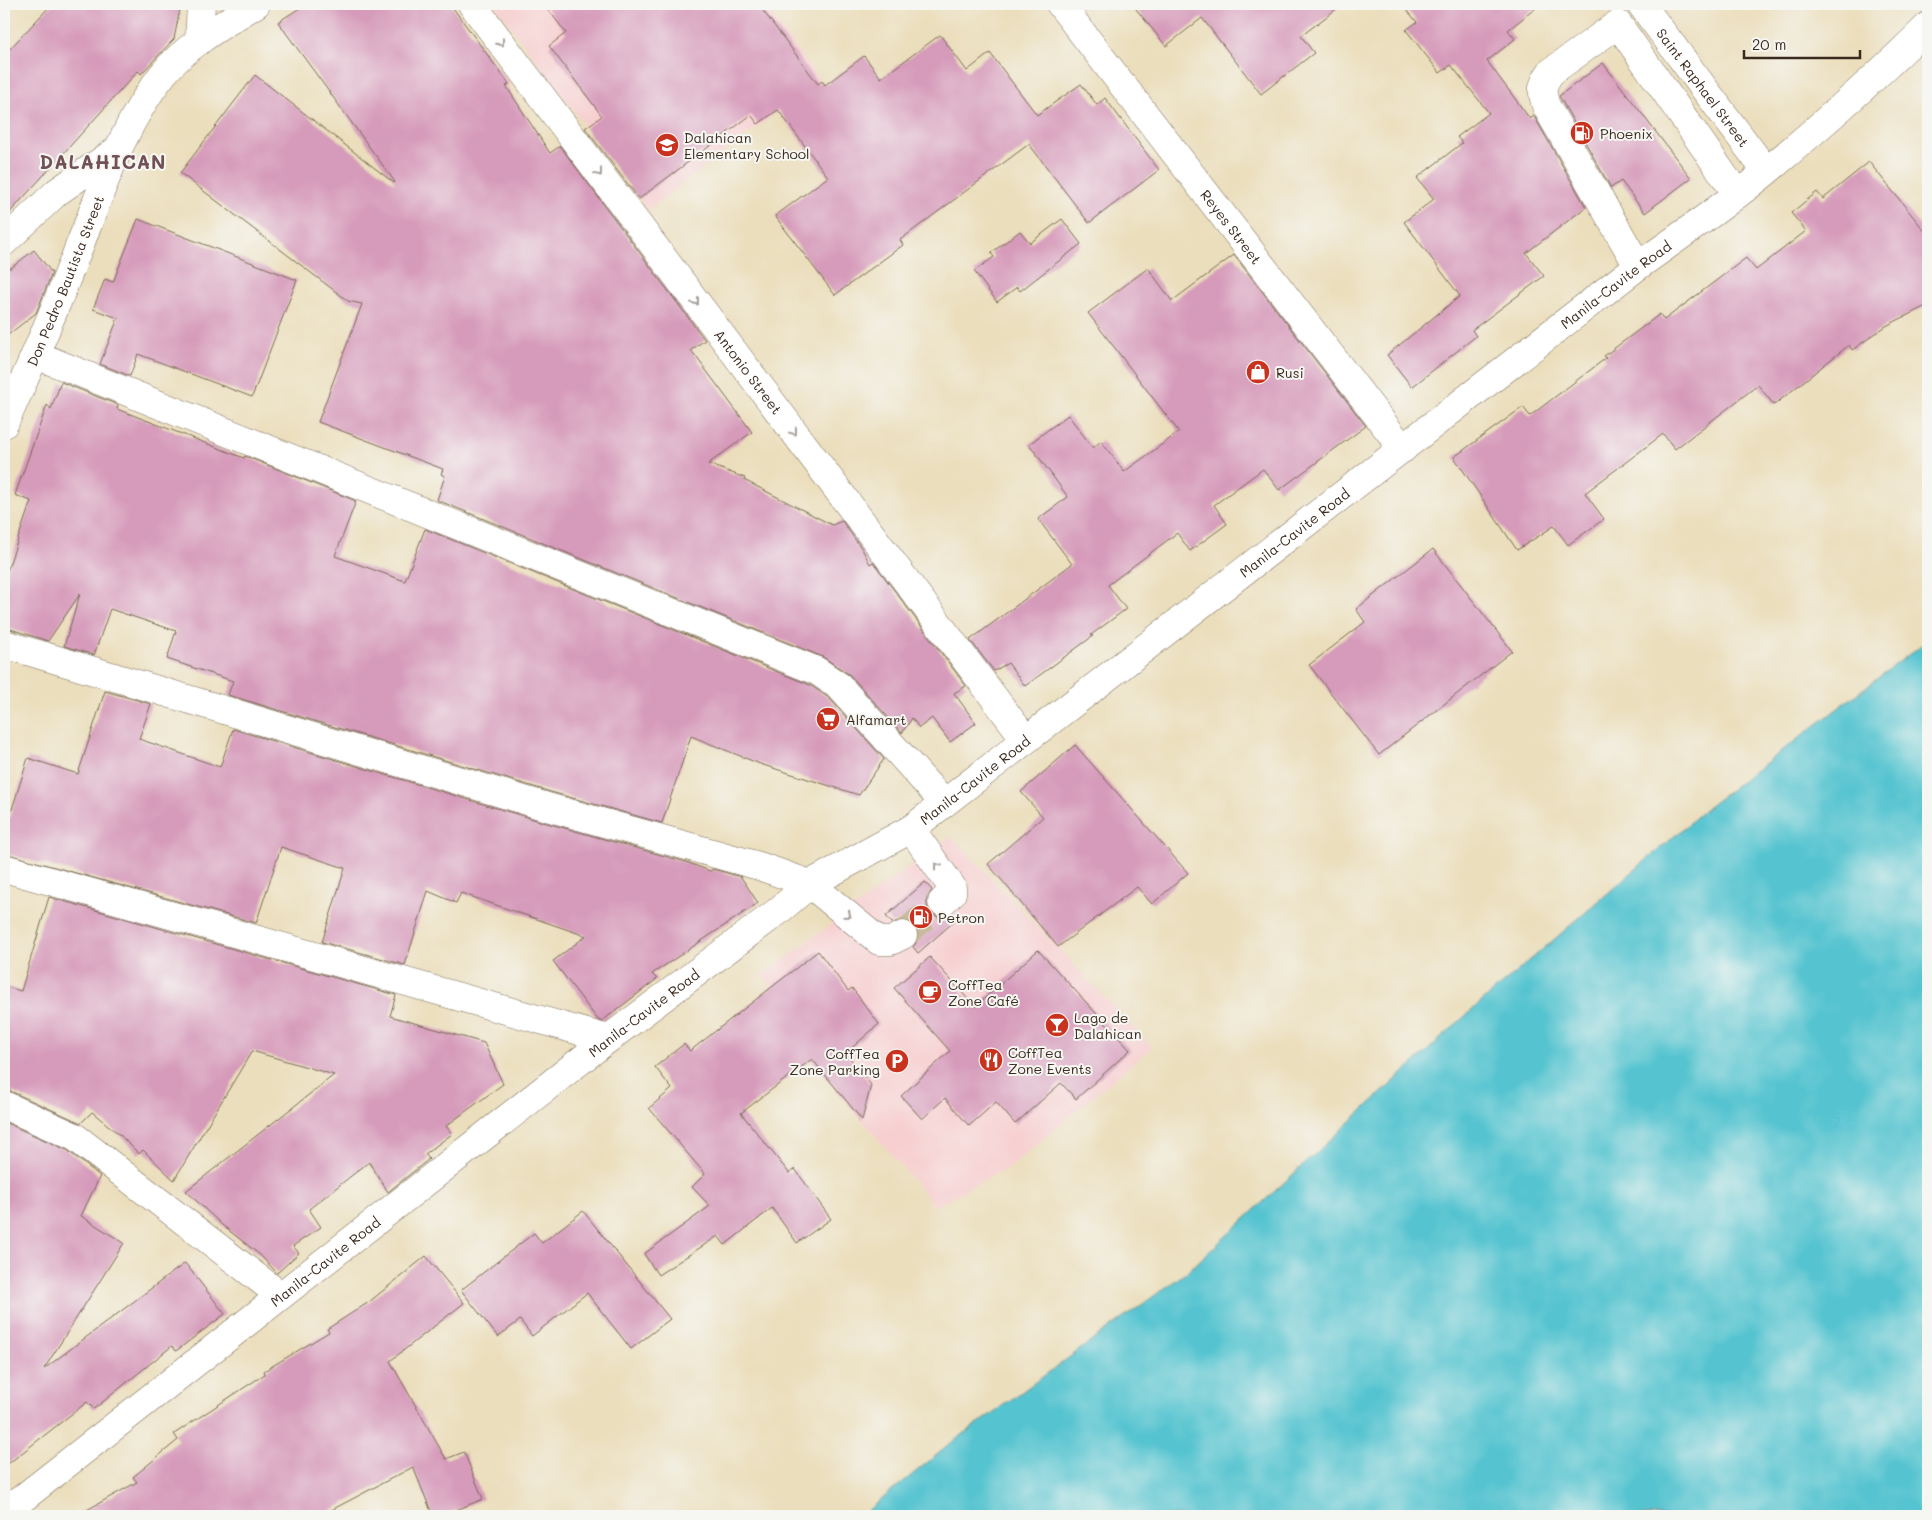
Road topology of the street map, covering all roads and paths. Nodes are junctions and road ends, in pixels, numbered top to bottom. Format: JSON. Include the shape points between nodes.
{"nodes":[{"id":1,"x":201,"y":4,"type":"edge"},
{"id":2,"x":256,"y":4,"type":"edge"},
{"id":3,"x":472,"y":4,"type":"edge"},
{"id":4,"x":1060,"y":4,"type":"edge"},
{"id":5,"x":1642,"y":5,"type":"edge"},
{"id":6,"x":1618,"y":24,"type":"junction"},
{"id":7,"x":1928,"y":26,"type":"edge"},
{"id":8,"x":198,"y":41,"type":"junction"},
{"id":9,"x":116,"y":151,"type":"junction"},
{"id":10,"x":1766,"y":172,"type":"junction"},
{"id":11,"x":1737,"y":194,"type":"junction"},
{"id":12,"x":4,"y":242,"type":"edge"},
{"id":13,"x":1638,"y":266,"type":"junction"},
{"id":14,"x":36,"y":355,"type":"junction"},
{"id":15,"x":4,"y":424,"type":"edge"},
{"id":16,"x":1403,"y":450,"type":"junction"},
{"id":17,"x":4,"y":644,"type":"edge"},
{"id":18,"x":1026,"y":740,"type":"junction"},
{"id":19,"x":944,"y":803,"type":"junction"},
{"id":20,"x":911,"y":829,"type":"junction"},
{"id":21,"x":4,"y":868,"type":"edge"},
{"id":22,"x":810,"y":884,"type":"junction"},
{"id":23,"x":942,"y":902,"type":"tunnel mouth"},
{"id":24,"x":902,"y":935,"type":"tunnel mouth"},
{"id":25,"x":608,"y":1039,"type":"junction"},
{"id":26,"x":4,"y":1105,"type":"edge"},
{"id":27,"x":280,"y":1295,"type":"junction"},
{"id":28,"x":4,"y":1513,"type":"edge"}],
"edges":[{"from":1,"to":8,"type":"street"},
{"from":2,"to":8,"type":"street","name":"Don Pedro Bautista Street"},
{"from":3,"to":18,"type":"street","name":"Antonio Street","one_way":true},
{"from":4,"to":16,"type":"street","name":"Reyes Street"},
{"from":5,"to":6,"type":"street"},
{"from":5,"to":10,"type":"street","name":"Saint Raphael Street"},
{"from":6,"to":11,"type":"street"},
{"from":6,"to":13,"type":"street","via":[[1551,72],[1542,93],[1546,106]]},
{"from":7,"to":10,"type":"street","name":"Manila-Cavite Road","via":[[1887,67]]},
{"from":8,"to":9,"type":"street","name":"Don Pedro Bautista Street","via":[[164,74]]},
{"from":9,"to":12,"type":"street","via":[[57,192]]},
{"from":9,"to":14,"type":"street","name":"Don Pedro Bautista Street"},
{"from":10,"to":11,"type":"street","name":"Manila-Cavite Road"},
{"from":11,"to":13,"type":"street","name":"Manila-Cavite Road"},
{"from":13,"to":16,"type":"street","name":"Manila-Cavite Road"},
{"from":14,"to":15,"type":"street","name":"Don Pedro Bautista Street"},
{"from":14,"to":19,"type":"street","via":[[817,671],[839,686]]},
{"from":16,"to":18,"type":"street","name":"Manila-Cavite Road"},
{"from":17,"to":22,"type":"street","via":[[759,866]]},
{"from":18,"to":19,"type":"street","name":"Manila-Cavite Road"},
{"from":19,"to":20,"type":"street","name":"Manila-Cavite Road"},
{"from":20,"to":22,"type":"street","name":"Manila-Cavite Road"},
{"from":23,"to":20,"type":"street","one_way":true,"via":[[952,893],[952,887]]},
{"from":21,"to":25,"type":"street"},
{"from":22,"to":24,"type":"street","one_way":true,"via":[[879,942],[891,942]]},
{"from":22,"to":25,"type":"street","name":"Manila-Cavite Road"},
{"from":25,"to":27,"type":"street","name":"Manila-Cavite Road"},
{"from":26,"to":27,"type":"street","via":[[75,1138]]},
{"from":27,"to":28,"type":"street","name":"Manila-Cavite Road"}]}
